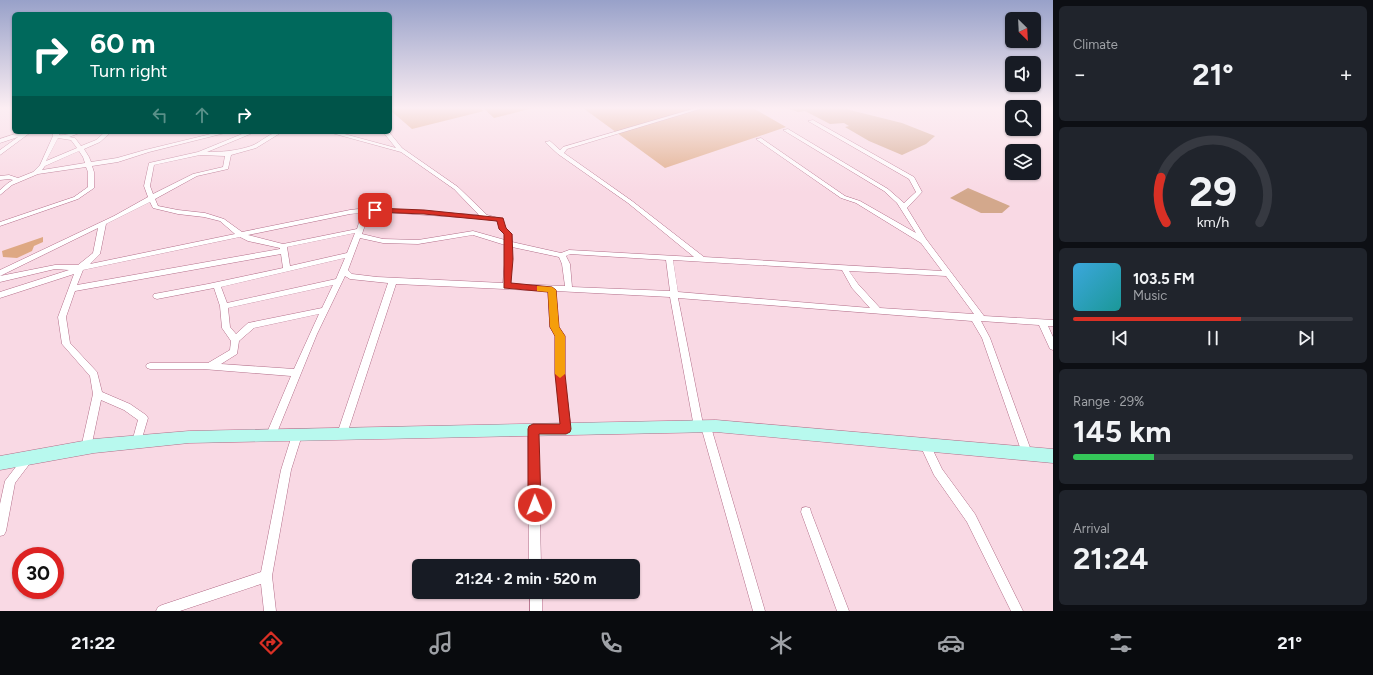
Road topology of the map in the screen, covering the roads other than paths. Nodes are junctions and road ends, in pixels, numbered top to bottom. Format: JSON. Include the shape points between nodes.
{"nodes":[{"id":1,"x":15,"y":137,"type":"edge"},
{"id":2,"x":22,"y":137,"type":"edge"},
{"id":3,"x":55,"y":137,"type":"edge"},
{"id":4,"x":66,"y":137,"type":"edge"},
{"id":5,"x":103,"y":137,"type":"edge"},
{"id":6,"x":207,"y":137,"type":"edge"},
{"id":7,"x":237,"y":137,"type":"edge"},
{"id":8,"x":271,"y":137,"type":"edge"},
{"id":9,"x":347,"y":137,"type":"edge"},
{"id":10,"x":390,"y":137,"type":"edge"},
{"id":11,"x":604,"y":137,"type":"edge"},
{"id":12,"x":797,"y":137,"type":"edge"},
{"id":13,"x":838,"y":137,"type":"edge"},
{"id":14,"x":759,"y":140,"type":"dead end"},
{"id":15,"x":0,"y":141,"type":"edge"},
{"id":16,"x":548,"y":142,"type":"dead end"},
{"id":17,"x":81,"y":149,"type":"junction"},
{"id":18,"x":0,"y":152,"type":"edge"},
{"id":19,"x":402,"y":152,"type":"junction"},
{"id":20,"x":560,"y":153,"type":"junction"},
{"id":21,"x":198,"y":154,"type":"junction"},
{"id":22,"x":228,"y":154,"type":"junction"},
{"id":23,"x":43,"y":165,"type":"junction"},
{"id":24,"x":89,"y":165,"type":"junction"},
{"id":25,"x":38,"y":172,"type":"junction"},
{"id":26,"x":0,"y":178,"type":"edge"},
{"id":27,"x":18,"y":180,"type":"junction"},
{"id":28,"x":2,"y":190,"type":"edge"},
{"id":29,"x":152,"y":197,"type":"junction"},
{"id":30,"x":903,"y":208,"type":"junction"},
{"id":31,"x":367,"y":210,"type":"junction"},
{"id":32,"x":485,"y":217,"type":"junction"},
{"id":33,"x":104,"y":223,"type":"junction"},
{"id":34,"x":0,"y":224,"type":"edge"},
{"id":35,"x":359,"y":233,"type":"junction"},
{"id":36,"x":241,"y":235,"type":"junction"},
{"id":37,"x":924,"y":242,"type":"junction"},
{"id":38,"x":508,"y":243,"type":"junction"},
{"id":39,"x":283,"y":248,"type":"junction"},
{"id":40,"x":562,"y":254,"type":"junction"},
{"id":41,"x":350,"y":255,"type":"junction"},
{"id":42,"x":669,"y":257,"type":"junction"},
{"id":43,"x":701,"y":259,"type":"junction"},
{"id":44,"x":80,"y":268,"type":"junction"},
{"id":45,"x":288,"y":268,"type":"junction"},
{"id":46,"x":844,"y":268,"type":"junction"},
{"id":47,"x":344,"y":271,"type":"junction"},
{"id":48,"x":0,"y":273,"type":"edge"},
{"id":49,"x":948,"y":274,"type":"junction"},
{"id":50,"x":0,"y":279,"type":"edge"},
{"id":51,"x":339,"y":281,"type":"junction"},
{"id":52,"x":393,"y":281,"type":"junction"},
{"id":53,"x":217,"y":285,"type":"junction"},
{"id":54,"x":507,"y":286,"type":"junction"},
{"id":55,"x":72,"y":289,"type":"junction"},
{"id":56,"x":552,"y":290,"type":"junction"},
{"id":57,"x":570,"y":290,"type":"junction"},
{"id":58,"x":0,"y":295,"type":"edge"},
{"id":59,"x":674,"y":295,"type":"junction"},
{"id":60,"x":157,"y":296,"type":"dead end"},
{"id":61,"x":224,"y":306,"type":"junction"},
{"id":62,"x":325,"y":310,"type":"junction"},
{"id":63,"x":878,"y":311,"type":"junction"},
{"id":64,"x":978,"y":318,"type":"junction"},
{"id":65,"x":1042,"y":322,"type":"junction"},
{"id":66,"x":1053,"y":323,"type":"edge"},
{"id":67,"x":235,"y":340,"type":"junction"},
{"id":68,"x":1053,"y":347,"type":"edge"},
{"id":69,"x":150,"y":366,"type":"dead end"},
{"id":70,"x":210,"y":366,"type":"junction"},
{"id":71,"x":297,"y":373,"type":"junction"},
{"id":72,"x":98,"y":394,"type":"junction"},
{"id":73,"x":703,"y":427,"type":"junction"},
{"id":74,"x":533,"y":429,"type":"junction"},
{"id":75,"x":566,"y":429,"type":"junction"},
{"id":76,"x":297,"y":434,"type":"junction"},
{"id":77,"x":342,"y":434,"type":"junction"},
{"id":78,"x":271,"y":435,"type":"junction"},
{"id":79,"x":137,"y":442,"type":"junction"},
{"id":80,"x":925,"y":445,"type":"junction"},
{"id":81,"x":86,"y":448,"type":"junction"},
{"id":82,"x":1026,"y":453,"type":"junction"},
{"id":83,"x":1053,"y":456,"type":"edge"},
{"id":84,"x":29,"y":457,"type":"junction"},
{"id":85,"x":0,"y":463,"type":"edge"},
{"id":86,"x":806,"y":512,"type":"dead end"},
{"id":87,"x":0,"y":531,"type":"edge"},
{"id":88,"x":536,"y":559,"type":"edge"},
{"id":89,"x":266,"y":576,"type":"junction"},
{"id":90,"x":536,"y":599,"type":"edge"},
{"id":91,"x":162,"y":611,"type":"edge"},
{"id":92,"x":270,"y":611,"type":"edge"},
{"id":93,"x":536,"y":611,"type":"edge"},
{"id":94,"x":759,"y":611,"type":"edge"},
{"id":95,"x":843,"y":611,"type":"edge"},
{"id":96,"x":1017,"y":611,"type":"edge"}],
"edges":[{"from":1,"to":15,"type":"street"},
{"from":2,"to":18,"type":"street"},
{"from":3,"to":23,"type":"street","via":[[43,158]]},
{"from":4,"to":17,"type":"street","via":[[73,139]]},
{"from":5,"to":17,"type":"street"},
{"from":6,"to":24,"type":"street"},
{"from":7,"to":21,"type":"street"},
{"from":8,"to":22,"type":"street","via":[[254,147]]},
{"from":9,"to":19,"type":"street"},
{"from":10,"to":19,"type":"street"},
{"from":11,"to":20,"type":"street","via":[[565,148]]},
{"from":12,"to":30,"type":"street","via":[[886,190]]},
{"from":13,"to":30,"type":"street","via":[[912,178],[919,192]]},
{"from":14,"to":37,"type":"street","via":[[843,197],[858,202]]},
{"from":16,"to":20,"type":"street"},
{"from":17,"to":23,"type":"street"},
{"from":17,"to":24,"type":"street"},
{"from":19,"to":32,"type":"street","via":[[456,188]]},
{"from":20,"to":43,"type":"street","via":[[630,202]]},
{"from":21,"to":22,"type":"street"},
{"from":21,"to":29,"type":"street","via":[[151,164],[147,186]]},
{"from":22,"to":29,"type":"street","via":[[226,168],[195,175]]},
{"from":23,"to":25,"type":"street"},
{"from":24,"to":25,"type":"street"},
{"from":24,"to":34,"type":"street","via":[[91,188],[85,194],[32,215]]},
{"from":25,"to":27,"type":"street"},
{"from":26,"to":27,"type":"street"},
{"from":27,"to":28,"type":"street"},
{"from":29,"to":33,"type":"street"},
{"from":29,"to":36,"type":"street","via":[[155,207],[222,220]]},
{"from":30,"to":37,"type":"street"},
{"from":31,"to":32,"type":"street"},
{"from":31,"to":35,"type":"street"},
{"from":31,"to":36,"type":"street"},
{"from":32,"to":38,"type":"street","via":[[500,220],[508,234]]},
{"from":33,"to":44,"type":"street","via":[[96,254]]},
{"from":33,"to":48,"type":"street"},
{"from":35,"to":38,"type":"street","via":[[383,241],[418,242],[473,233]]},
{"from":35,"to":39,"type":"street"},
{"from":35,"to":41,"type":"street"},
{"from":36,"to":39,"type":"street"},
{"from":36,"to":44,"type":"street"},
{"from":37,"to":49,"type":"street"},
{"from":38,"to":40,"type":"street"},
{"from":38,"to":54,"type":"street"},
{"from":39,"to":45,"type":"street"},
{"from":39,"to":55,"type":"street"},
{"from":40,"to":42,"type":"street","via":[[569,252]]},
{"from":40,"to":57,"type":"street"},
{"from":41,"to":45,"type":"street"},
{"from":41,"to":47,"type":"street"},
{"from":42,"to":43,"type":"street"},
{"from":42,"to":59,"type":"street"},
{"from":43,"to":46,"type":"street"},
{"from":44,"to":50,"type":"street","via":[[55,267]]},
{"from":44,"to":55,"type":"street"},
{"from":44,"to":58,"type":"street"},
{"from":45,"to":53,"type":"street"},
{"from":46,"to":49,"type":"street"},
{"from":46,"to":63,"type":"street","via":[[854,286]]},
{"from":47,"to":51,"type":"street"},
{"from":47,"to":52,"type":"street","via":[[357,278]]},
{"from":49,"to":64,"type":"street"},
{"from":51,"to":61,"type":"street"},
{"from":51,"to":62,"type":"street"},
{"from":52,"to":54,"type":"street"},
{"from":52,"to":77,"type":"street"},
{"from":53,"to":60,"type":"street"},
{"from":53,"to":61,"type":"street"},
{"from":54,"to":56,"type":"street"},
{"from":55,"to":72,"type":"street","via":[[62,317],[66,344],[94,375]]},
{"from":56,"to":57,"type":"street"},
{"from":56,"to":75,"type":"street","via":[[554,327],[560,336],[560,374]]},
{"from":57,"to":59,"type":"street"},
{"from":59,"to":63,"type":"street"},
{"from":59,"to":73,"type":"street"},
{"from":61,"to":67,"type":"street","via":[[226,328]]},
{"from":62,"to":67,"type":"street","via":[[251,325]]},
{"from":62,"to":71,"type":"street"},
{"from":63,"to":64,"type":"street"},
{"from":64,"to":65,"type":"street"},
{"from":64,"to":82,"type":"street"},
{"from":65,"to":66,"type":"street"},
{"from":65,"to":68,"type":"street"},
{"from":67,"to":70,"type":"street","via":[[234,352]]},
{"from":69,"to":70,"type":"street"},
{"from":70,"to":71,"type":"street"},
{"from":71,"to":78,"type":"street"},
{"from":72,"to":79,"type":"street","via":[[127,407],[143,418]]},
{"from":72,"to":81,"type":"street"},
{"from":73,"to":75,"type":"street"},
{"from":73,"to":80,"type":"street"},
{"from":73,"to":94,"type":"street"},
{"from":74,"to":75,"type":"street"},
{"from":74,"to":77,"type":"street"},
{"from":74,"to":88,"type":"street"},
{"from":76,"to":77,"type":"street"},
{"from":76,"to":78,"type":"street"},
{"from":76,"to":89,"type":"street","via":[[286,470]]},
{"from":78,"to":79,"type":"street","via":[[189,437]]},
{"from":79,"to":81,"type":"street"},
{"from":80,"to":82,"type":"street"},
{"from":80,"to":96,"type":"street","via":[[938,472],[971,518]]},
{"from":81,"to":84,"type":"street"},
{"from":82,"to":83,"type":"street"},
{"from":84,"to":85,"type":"street"},
{"from":84,"to":87,"type":"street","via":[[10,481]]},
{"from":86,"to":95,"type":"street"},
{"from":89,"to":91,"type":"street"},
{"from":89,"to":92,"type":"street"},
{"from":90,"to":93,"type":"street"}]}
